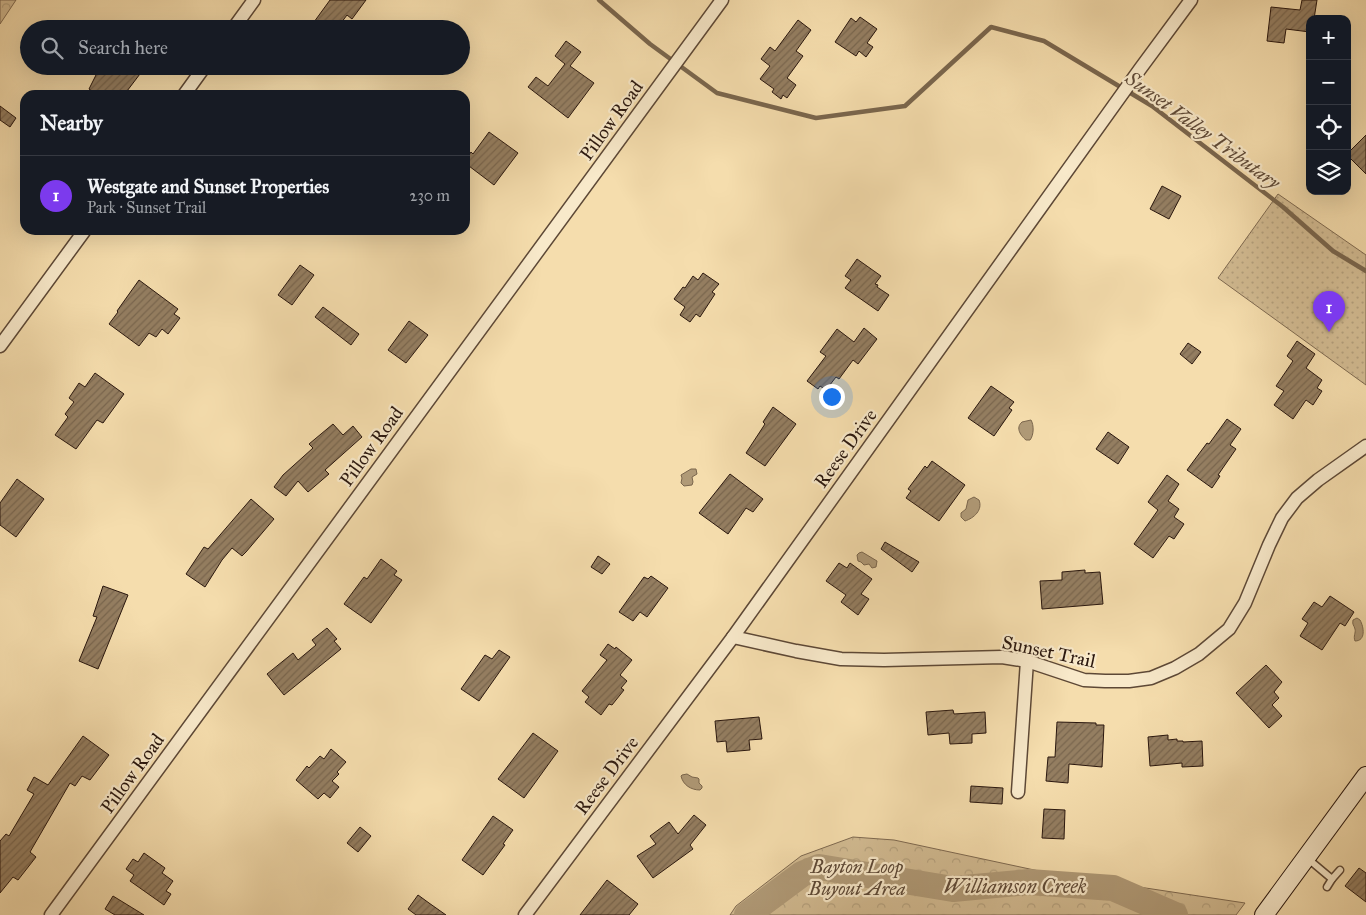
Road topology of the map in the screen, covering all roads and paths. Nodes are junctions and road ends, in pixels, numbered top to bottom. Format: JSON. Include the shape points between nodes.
{"nodes":[{"id":1,"x":254,"y":0,"type":"edge"},
{"id":2,"x":722,"y":0,"type":"edge"},
{"id":3,"x":1191,"y":0,"type":"edge"},
{"id":4,"x":240,"y":20,"type":"edge"},
{"id":5,"x":198,"y":75,"type":"edge"},
{"id":6,"x":188,"y":90,"type":"edge"},
{"id":7,"x":81,"y":235,"type":"edge"},
{"id":8,"x":0,"y":346,"type":"edge"},
{"id":9,"x":1366,"y":446,"type":"edge"},
{"id":10,"x":732,"y":637,"type":"junction"},
{"id":11,"x":1027,"y":661,"type":"junction"},
{"id":12,"x":1366,"y":776,"type":"edge"},
{"id":13,"x":1018,"y":792,"type":"dead end"},
{"id":14,"x":1306,"y":858,"type":"junction"},
{"id":15,"x":1340,"y":870,"type":"dead end"},
{"id":16,"x":1332,"y":879,"type":"junction"},
{"id":17,"x":1327,"y":887,"type":"dead end"},
{"id":18,"x":1267,"y":910,"type":"edge"},
{"id":19,"x":51,"y":915,"type":"edge"},
{"id":20,"x":525,"y":915,"type":"edge"}],
"edges":[{"from":1,"to":4,"type":"street"},
{"from":2,"to":19,"type":"street","name":"Pillow Road"},
{"from":3,"to":10,"type":"street","name":"Reese Drive"},
{"from":5,"to":6,"type":"street"},
{"from":7,"to":8,"type":"street"},
{"from":9,"to":11,"type":"street","name":"Sunset Trail","via":[[1297,498],[1282,518],[1269,545],[1246,604],[1229,629],[1199,654],[1151,678],[1129,681],[1084,680]]},
{"from":10,"to":11,"type":"street","name":"Sunset Trail","via":[[841,659],[1002,657]]},
{"from":10,"to":20,"type":"street","name":"Reese Drive"},
{"from":11,"to":13,"type":"street"},
{"from":12,"to":14,"type":"main road"},
{"from":14,"to":16,"type":"lane"},
{"from":14,"to":18,"type":"main road"},
{"from":15,"to":16,"type":"lane"},
{"from":16,"to":17,"type":"lane"}]}
